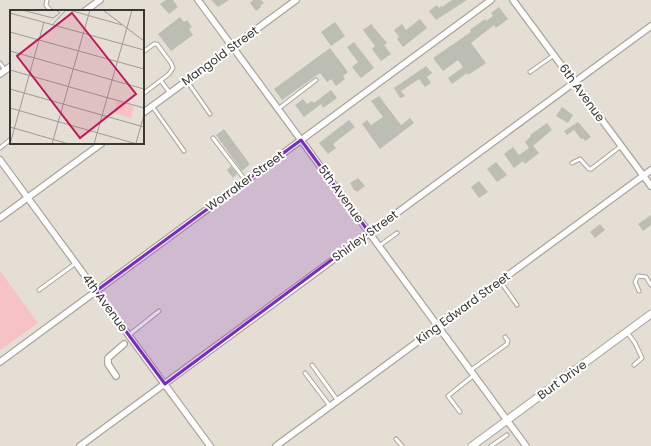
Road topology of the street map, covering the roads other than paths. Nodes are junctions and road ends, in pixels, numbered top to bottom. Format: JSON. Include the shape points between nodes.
{"nodes":[{"id":1,"x":47,"y":0,"type":"edge"},
{"id":2,"x":100,"y":0,"type":"edge"},
{"id":3,"x":198,"y":0,"type":"edge"},
{"id":4,"x":296,"y":0,"type":"edge"},
{"id":5,"x":491,"y":0,"type":"edge"},
{"id":6,"x":513,"y":0,"type":"edge"},
{"id":7,"x":50,"y":10,"type":"edge"},
{"id":8,"x":86,"y":10,"type":"edge"},
{"id":9,"x":651,"y":26,"type":"edge"},
{"id":10,"x":232,"y":47,"type":"junction"},
{"id":11,"x":144,"y":51,"type":"edge"},
{"id":12,"x":554,"y":55,"type":"junction"},
{"id":13,"x":0,"y":64,"type":"edge"},
{"id":14,"x":2,"y":72,"type":"edge"},
{"id":15,"x":530,"y":72,"type":"dead end"},
{"id":16,"x":187,"y":80,"type":"junction"},
{"id":17,"x":316,"y":80,"type":"dead end"},
{"id":18,"x":161,"y":81,"type":"junction"},
{"id":19,"x":574,"y":82,"type":"junction"},
{"id":20,"x":170,"y":93,"type":"junction"},
{"id":21,"x":144,"y":94,"type":"edge"},
{"id":22,"x":152,"y":106,"type":"junction"},
{"id":23,"x":278,"y":109,"type":"junction"},
{"id":24,"x":144,"y":112,"type":"edge"},
{"id":25,"x":210,"y":114,"type":"dead end"},
{"id":26,"x":213,"y":138,"type":"dead end"},
{"id":27,"x":10,"y":140,"type":"edge"},
{"id":28,"x":301,"y":140,"type":"junction"},
{"id":29,"x":101,"y":144,"type":"edge"},
{"id":30,"x":621,"y":146,"type":"junction"},
{"id":31,"x":0,"y":148,"type":"edge"},
{"id":32,"x":184,"y":151,"type":"dead end"},
{"id":33,"x":0,"y":160,"type":"edge"},
{"id":34,"x":572,"y":163,"type":"dead end"},
{"id":35,"x":651,"y":170,"type":"edge"},
{"id":36,"x":643,"y":176,"type":"junction"},
{"id":37,"x":246,"y":180,"type":"junction"},
{"id":38,"x":651,"y":186,"type":"edge"},
{"id":39,"x":28,"y":197,"type":"junction"},
{"id":40,"x":0,"y":218,"type":"edge"},
{"id":41,"x":369,"y":232,"type":"junction"},
{"id":42,"x":397,"y":233,"type":"dead end"},
{"id":43,"x":379,"y":246,"type":"junction"},
{"id":44,"x":76,"y":263,"type":"junction"},
{"id":45,"x":500,"y":281,"type":"junction"},
{"id":46,"x":651,"y":285,"type":"edge"},
{"id":47,"x":39,"y":290,"type":"dead end"},
{"id":48,"x":96,"y":291,"type":"junction"},
{"id":49,"x":639,"y":291,"type":"dead end"},
{"id":50,"x":517,"y":305,"type":"dead end"},
{"id":51,"x":159,"y":311,"type":"dead end"},
{"id":52,"x":651,"y":314,"type":"edge"},
{"id":53,"x":438,"y":326,"type":"junction"},
{"id":54,"x":627,"y":332,"type":"junction"},
{"id":55,"x":129,"y":335,"type":"junction"},
{"id":56,"x":505,"y":337,"type":"dead end"},
{"id":57,"x":124,"y":344,"type":"dead end"},
{"id":58,"x":0,"y":362,"type":"edge"},
{"id":59,"x":312,"y":365,"type":"dead end"},
{"id":60,"x":634,"y":365,"type":"dead end"},
{"id":61,"x":305,"y":373,"type":"dead end"},
{"id":62,"x":472,"y":373,"type":"junction"},
{"id":63,"x":116,"y":376,"type":"dead end"},
{"id":64,"x":165,"y":384,"type":"junction"},
{"id":65,"x":338,"y":400,"type":"junction"},
{"id":66,"x":330,"y":406,"type":"junction"},
{"id":67,"x":460,"y":412,"type":"dead end"},
{"id":68,"x":508,"y":420,"type":"junction"},
{"id":69,"x":507,"y":434,"type":"dead end"},
{"id":70,"x":396,"y":438,"type":"dead end"},
{"id":71,"x":80,"y":446,"type":"edge"},
{"id":72,"x":210,"y":446,"type":"edge"},
{"id":73,"x":276,"y":446,"type":"edge"},
{"id":74,"x":402,"y":446,"type":"edge"},
{"id":75,"x":474,"y":446,"type":"edge"},
{"id":76,"x":491,"y":446,"type":"edge"},
{"id":77,"x":526,"y":446,"type":"edge"}],
"edges":[{"from":1,"to":7,"type":"lane","via":[[46,4]]},
{"from":2,"to":8,"type":"street"},
{"from":3,"to":10,"type":"street","name":"5th Avenue"},
{"from":4,"to":10,"type":"street","name":"Mangold Street"},
{"from":5,"to":28,"type":"street","name":"Worraker Street"},
{"from":6,"to":12,"type":"street","name":"6th Avenue"},
{"from":9,"to":19,"type":"street","name":"Shirley Street"},
{"from":10,"to":16,"type":"street","name":"Mangold Street"},
{"from":10,"to":23,"type":"street","name":"5th Avenue"},
{"from":11,"to":18,"type":"lane","via":[[157,44],[172,65],[171,73]]},
{"from":12,"to":15,"type":"lane"},
{"from":12,"to":19,"type":"street","name":"6th Avenue"},
{"from":13,"to":14,"type":"lane"},
{"from":16,"to":20,"type":"street","name":"Mangold Street"},
{"from":16,"to":25,"type":"lane"},
{"from":17,"to":23,"type":"lane"},
{"from":18,"to":20,"type":"lane"},
{"from":18,"to":21,"type":"lane"},
{"from":19,"to":30,"type":"street","name":"6th Avenue"},
{"from":19,"to":41,"type":"street","name":"Shirley Street"},
{"from":20,"to":22,"type":"street","name":"Mangold Street"},
{"from":22,"to":24,"type":"street","name":"Mangold Street"},
{"from":22,"to":32,"type":"lane"},
{"from":23,"to":28,"type":"street","name":"5th Avenue"},
{"from":26,"to":37,"type":"lane"},
{"from":27,"to":31,"type":"lane"},
{"from":28,"to":37,"type":"street","name":"Worraker Street"},
{"from":28,"to":41,"type":"street","name":"5th Avenue"},
{"from":29,"to":39,"type":"street"},
{"from":30,"to":34,"type":"lane","via":[[591,169],[580,159]]},
{"from":30,"to":36,"type":"street","name":"6th Avenue"},
{"from":33,"to":39,"type":"street","name":"4th Avenue"},
{"from":35,"to":36,"type":"street","name":"King Edward Street"},
{"from":36,"to":38,"type":"street","name":"6th Avenue"},
{"from":36,"to":45,"type":"street","name":"King Edward Street"},
{"from":37,"to":48,"type":"street","name":"Worraker Street"},
{"from":39,"to":40,"type":"street"},
{"from":39,"to":44,"type":"street","name":"4th Avenue"},
{"from":41,"to":43,"type":"street","name":"5th Avenue"},
{"from":41,"to":64,"type":"street","name":"Shirley Street"},
{"from":42,"to":43,"type":"lane"},
{"from":43,"to":53,"type":"street","name":"5th Avenue"},
{"from":44,"to":47,"type":"lane"},
{"from":44,"to":48,"type":"street","name":"4th Avenue"},
{"from":45,"to":50,"type":"lane"},
{"from":45,"to":53,"type":"street","name":"King Edward Street"},
{"from":46,"to":49,"type":"lane","via":[[646,277],[638,276],[635,282]]},
{"from":48,"to":55,"type":"street","name":"4th Avenue"},
{"from":48,"to":58,"type":"street","name":"Worraker Street"},
{"from":51,"to":55,"type":"lane"},
{"from":52,"to":54,"type":"street","name":"Burt Drive"},
{"from":53,"to":62,"type":"street","name":"5th Avenue"},
{"from":53,"to":65,"type":"street","name":"King Edward Street"},
{"from":54,"to":60,"type":"lane","via":[[641,357]]},
{"from":54,"to":68,"type":"street","name":"Burt Drive"},
{"from":55,"to":64,"type":"street","name":"4th Avenue"},
{"from":56,"to":62,"type":"lane","via":[[507,344]]},
{"from":57,"to":63,"type":"street","via":[[111,354],[107,361]]},
{"from":59,"to":65,"type":"lane"},
{"from":61,"to":66,"type":"lane"},
{"from":62,"to":67,"type":"lane","via":[[448,395]]},
{"from":62,"to":68,"type":"street","name":"5th Avenue"},
{"from":64,"to":71,"type":"street","name":"Shirley Street"},
{"from":64,"to":72,"type":"street","name":"4th Avenue"},
{"from":65,"to":66,"type":"street","name":"King Edward Street"},
{"from":66,"to":73,"type":"street","name":"King Edward Street"},
{"from":68,"to":75,"type":"street","name":"Burt Drive"},
{"from":68,"to":77,"type":"street","name":"5th Avenue"},
{"from":69,"to":76,"type":"lane"},
{"from":70,"to":74,"type":"lane"}]}
